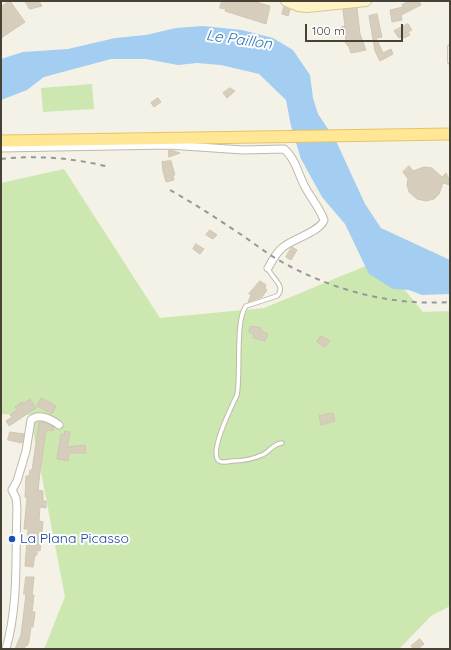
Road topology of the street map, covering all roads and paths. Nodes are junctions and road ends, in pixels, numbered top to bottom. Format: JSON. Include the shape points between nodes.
{"nodes":[{"id":1,"x":286,"y":1,"type":"edge"},
{"id":2,"x":366,"y":1,"type":"edge"},
{"id":3,"x":450,"y":48,"type":"edge"},
{"id":4,"x":450,"y":62,"type":"edge"},
{"id":5,"x":449,"y":132,"type":"edge"},
{"id":6,"x":269,"y":134,"type":"junction"},
{"id":7,"x":1,"y":137,"type":"edge"},
{"id":8,"x":1,"y":141,"type":"edge"},
{"id":9,"x":1,"y":148,"type":"edge"},
{"id":10,"x":268,"y":268,"type":"joint"},
{"id":11,"x":59,"y":425,"type":"dead end"},
{"id":12,"x":282,"y":443,"type":"dead end"},
{"id":13,"x":6,"y":649,"type":"edge"}],
"edges":[{"from":1,"to":2,"type":"street","via":[[307,7]]},
{"from":3,"to":4,"type":"lane"},
{"from":5,"to":6,"type":"main road"},
{"from":6,"to":7,"type":"main road"},
{"from":6,"to":8,"type":"main road"},
{"from":9,"to":10,"type":"street","via":[[169,145],[243,150],[284,149],[324,220],[321,226],[281,249]]},
{"from":10,"to":12,"type":"lane","via":[[281,289],[277,296],[244,308],[241,320],[239,386],[216,446],[216,457],[222,462],[252,458]]},
{"from":11,"to":13,"type":"street","via":[[49,418],[37,417],[31,420],[26,451],[17,482],[12,490],[17,508],[16,591]]}]}
